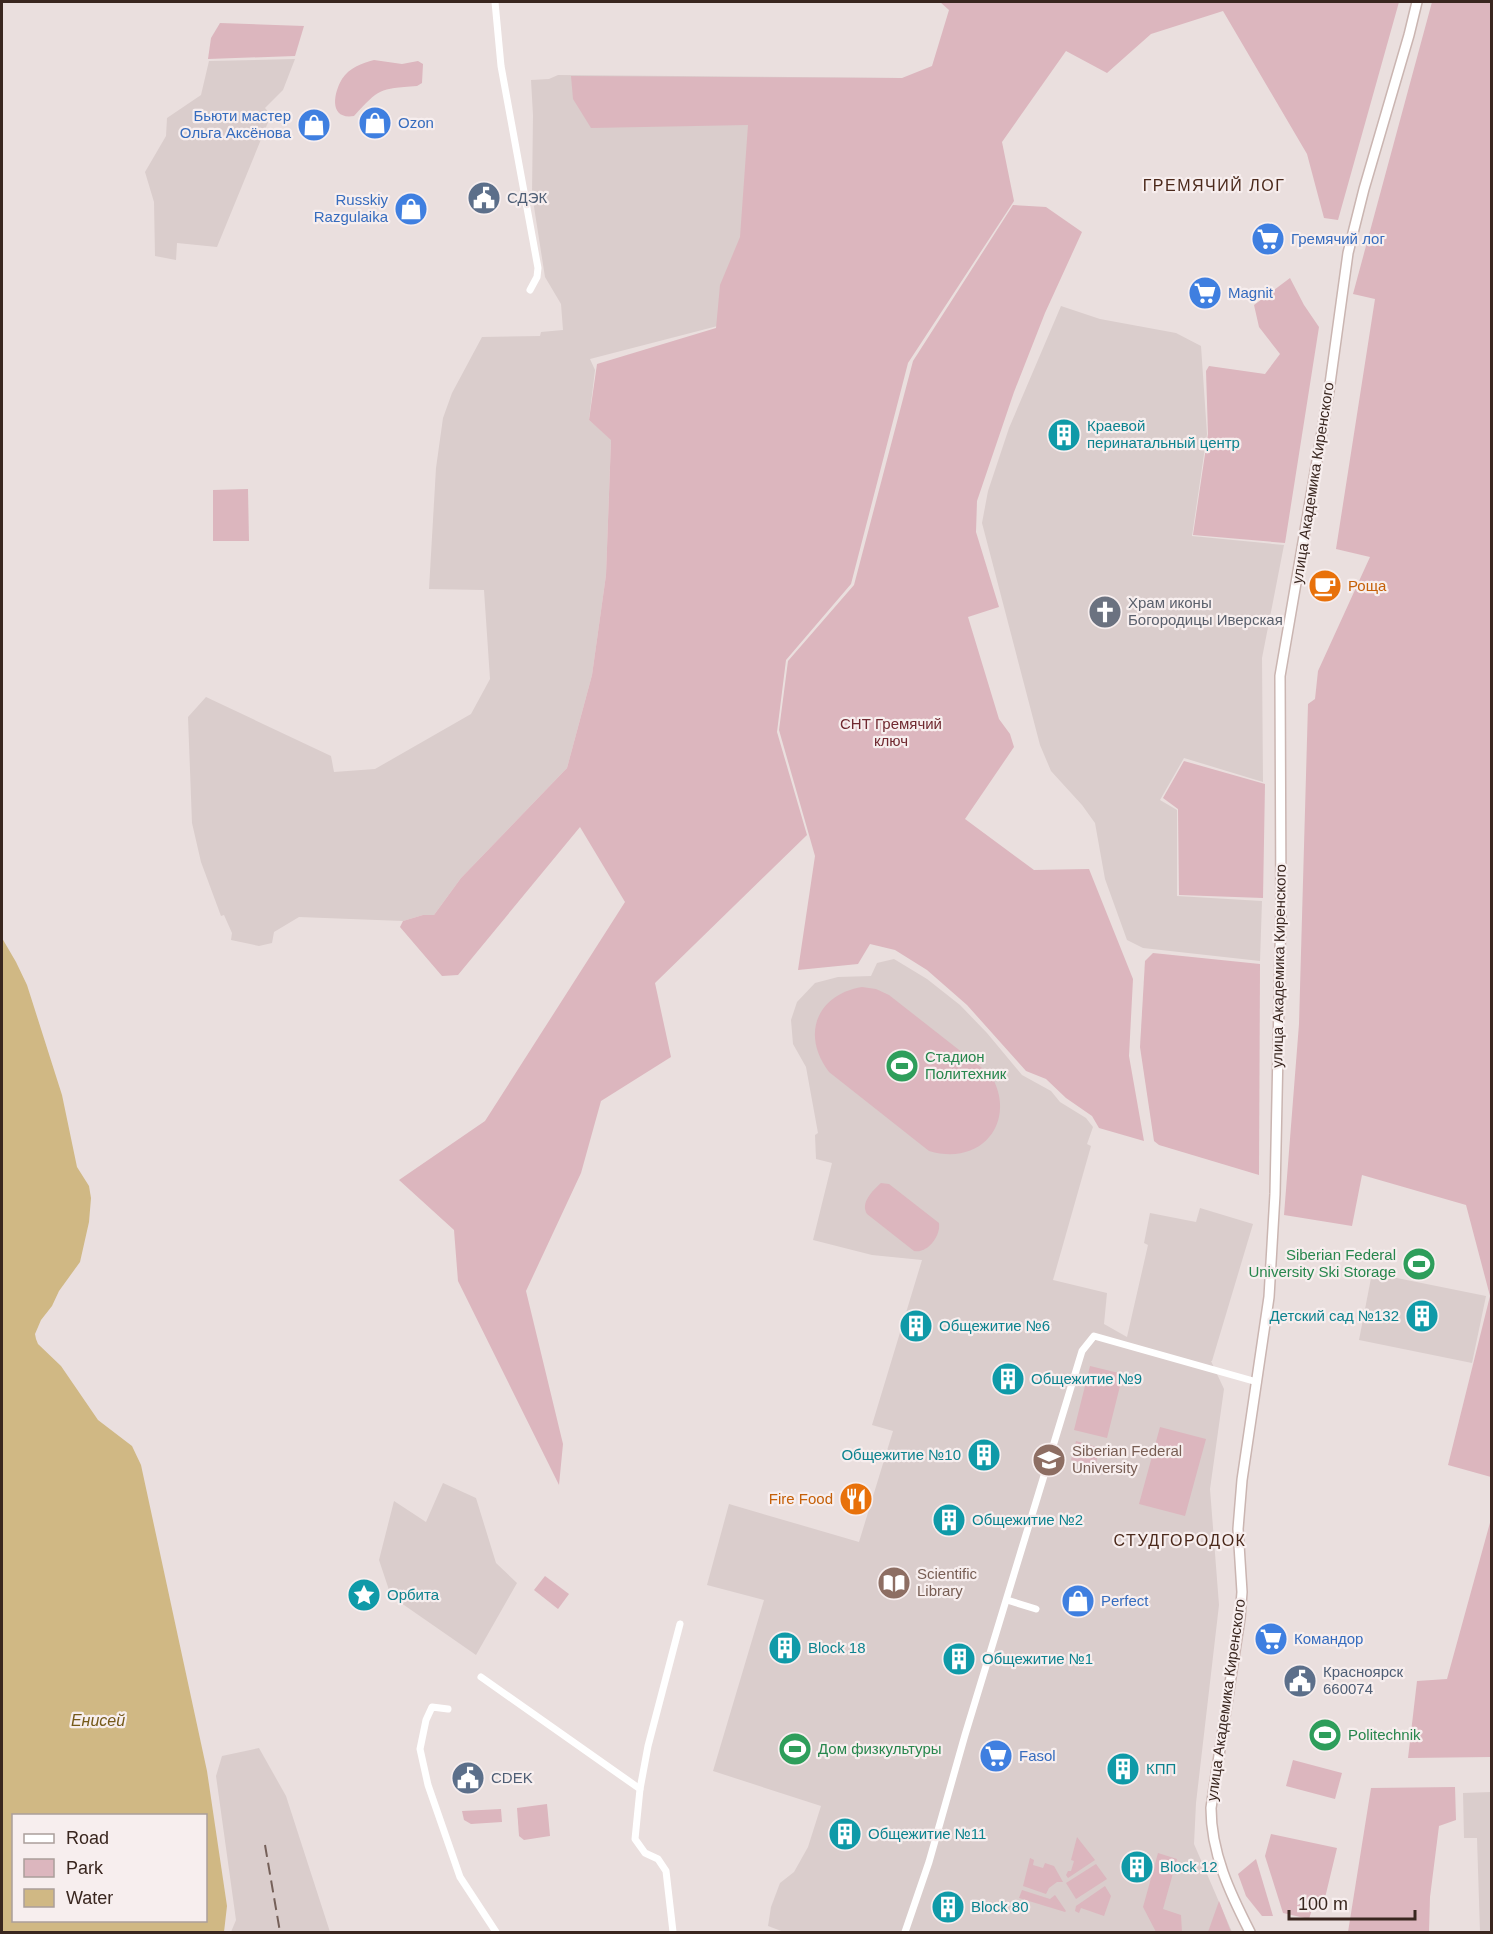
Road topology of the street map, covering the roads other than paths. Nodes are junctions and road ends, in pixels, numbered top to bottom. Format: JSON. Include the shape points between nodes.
{"nodes":[{"id":1,"x":495,"y":2,"type":"edge"},
{"id":2,"x":1417,"y":2,"type":"edge"},
{"id":3,"x":530,"y":290,"type":"dead end"},
{"id":4,"x":1257,"y":1382,"type":"junction"},
{"id":5,"x":1007,"y":1600,"type":"junction"},
{"id":6,"x":1036,"y":1609,"type":"dead end"},
{"id":7,"x":680,"y":1624,"type":"dead end"},
{"id":8,"x":481,"y":1677,"type":"dead end"},
{"id":9,"x":448,"y":1709,"type":"dead end"},
{"id":10,"x":640,"y":1789,"type":"junction"},
{"id":11,"x":496,"y":1932,"type":"edge"},
{"id":12,"x":673,"y":1932,"type":"edge"},
{"id":13,"x":905,"y":1932,"type":"edge"},
{"id":14,"x":1250,"y":1932,"type":"edge"}],
"edges":[{"from":1,"to":3,"type":"street","via":[[501,66],[538,268]]},
{"from":2,"to":4,"type":"main road","name":"улица Академика Киренского","via":[[1348,253],[1329,391],[1282,655],[1275,1194],[1269,1297]]},
{"from":4,"to":5,"type":"street","via":[[1094,1336],[1082,1351]]},
{"from":4,"to":14,"type":"main road","name":"улица Академика Киренского","via":[[1238,1529],[1242,1592],[1210,1808],[1220,1867]]},
{"from":5,"to":6,"type":"street"},
{"from":5,"to":13,"type":"street"},
{"from":7,"to":10,"type":"street"},
{"from":8,"to":10,"type":"street"},
{"from":9,"to":11,"type":"street","via":[[432,1707],[420,1749],[422,1760],[460,1877]]},
{"from":10,"to":12,"type":"street","via":[[636,1839],[645,1853],[658,1860],[666,1871]]}]}
